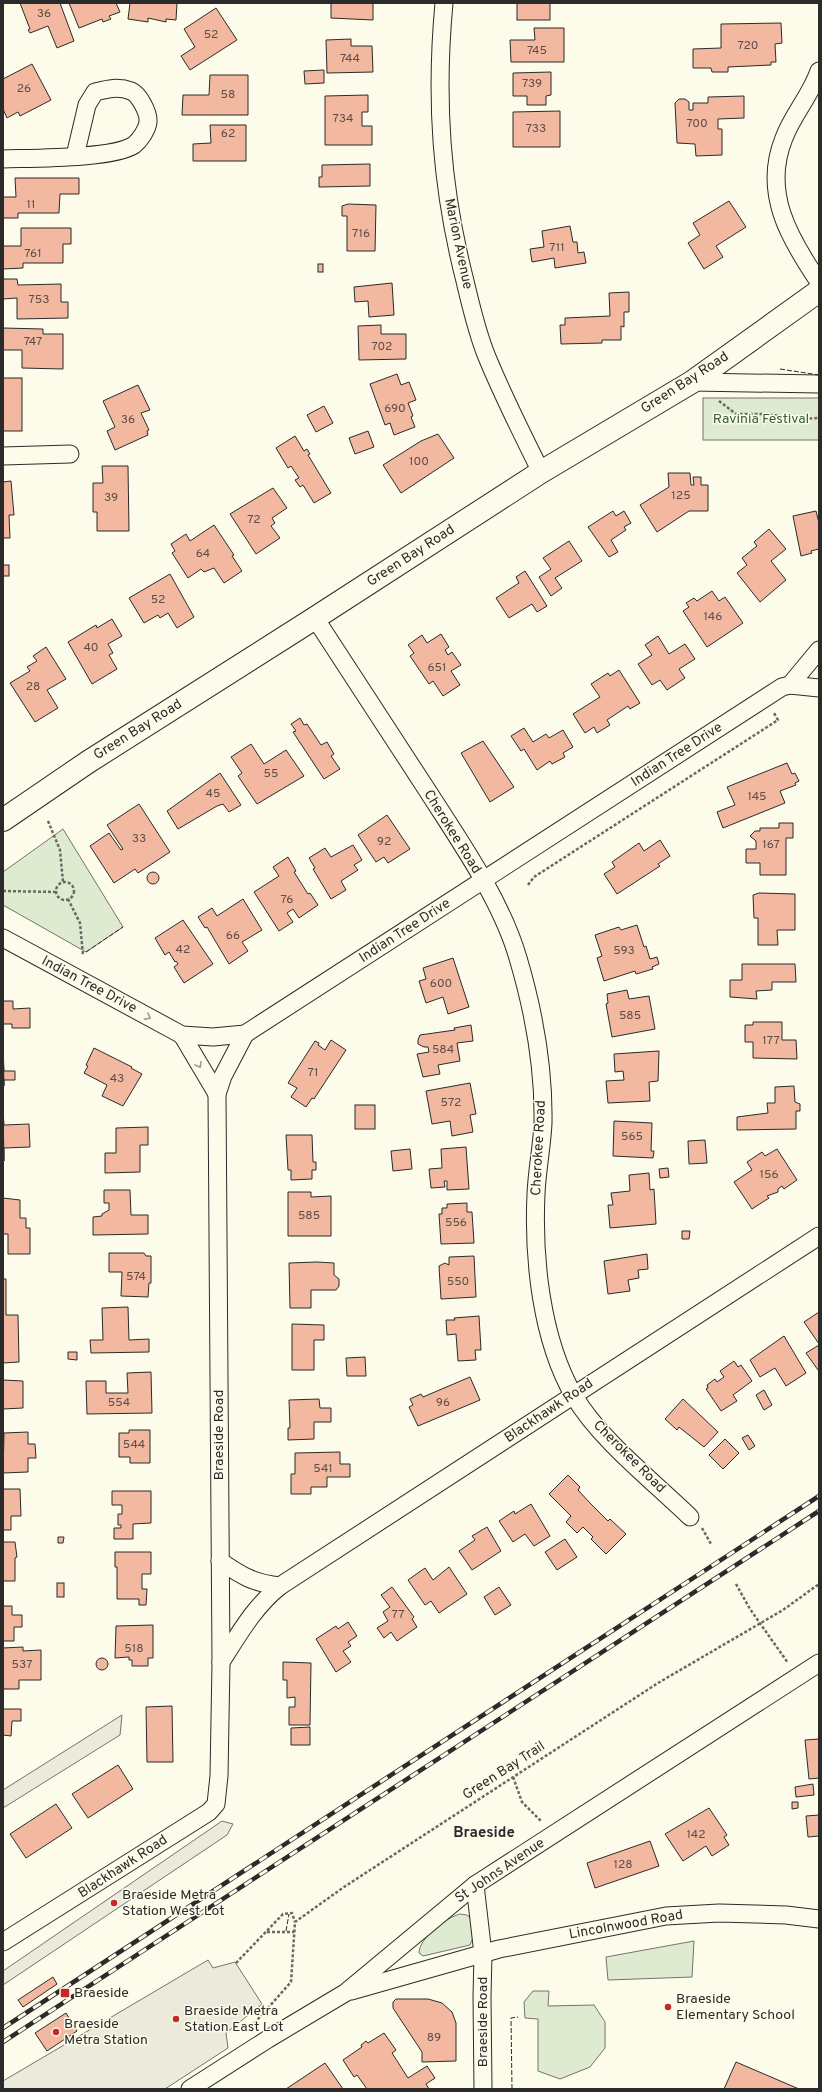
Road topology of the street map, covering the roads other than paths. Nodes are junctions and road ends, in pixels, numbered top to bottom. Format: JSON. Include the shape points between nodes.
{"nodes":[{"id":1,"x":444,"y":3,"type":"edge"},
{"id":2,"x":819,"y":71,"type":"edge"},
{"id":3,"x":816,"y":88,"type":"edge"},
{"id":4,"x":75,"y":156,"type":"junction"},
{"id":5,"x":3,"y":159,"type":"edge"},
{"id":6,"x":819,"y":282,"type":"edge"},
{"id":7,"x":819,"y":291,"type":"edge"},
{"id":8,"x":692,"y":382,"type":"junction"},
{"id":9,"x":819,"y":384,"type":"edge"},
{"id":10,"x":70,"y":454,"type":"dead end"},
{"id":11,"x":3,"y":456,"type":"edge"},
{"id":12,"x":541,"y":472,"type":"junction"},
{"id":13,"x":315,"y":618,"type":"junction"},
{"id":14,"x":819,"y":650,"type":"edge"},
{"id":15,"x":790,"y":685,"type":"junction"},
{"id":16,"x":819,"y":688,"type":"edge"},
{"id":17,"x":3,"y":820,"type":"edge"},
{"id":18,"x":482,"y":879,"type":"junction"},
{"id":19,"x":3,"y":938,"type":"edge"},
{"id":20,"x":245,"y":1034,"type":"junction"},
{"id":21,"x":182,"y":1035,"type":"junction"},
{"id":22,"x":217,"y":1094,"type":"junction"},
{"id":23,"x":819,"y":1236,"type":"edge"},
{"id":24,"x":574,"y":1394,"type":"junction"},
{"id":25,"x":690,"y":1517,"type":"dead end"},
{"id":26,"x":220,"y":1561,"type":"junction"},
{"id":27,"x":280,"y":1586,"type":"junction"},
{"id":28,"x":221,"y":1662,"type":"junction"},
{"id":29,"x":819,"y":1663,"type":"edge"},
{"id":30,"x":219,"y":1776,"type":"joint"},
{"id":31,"x":475,"y":1885,"type":"junction"},
{"id":32,"x":819,"y":1919,"type":"edge"},
{"id":33,"x":3,"y":1942,"type":"edge"},
{"id":34,"x":483,"y":1954,"type":"junction"},
{"id":35,"x":345,"y":1993,"type":"junction"},
{"id":36,"x":190,"y":2089,"type":"edge"},
{"id":37,"x":483,"y":2089,"type":"edge"}],
"edges":[{"from":1,"to":12,"type":"street","name":"Marion Avenue","via":[[439,102],[441,142],[455,242],[471,307],[487,356]]},
{"from":2,"to":3,"type":"street"},
{"from":3,"to":6,"type":"street","via":[[794,117],[783,139],[775,187],[786,226]]},
{"from":4,"to":4,"type":"street","via":[[119,150],[134,145],[143,135],[148,121],[142,104],[132,92],[114,87],[95,92],[87,105]]},
{"from":4,"to":5,"type":"street"},
{"from":7,"to":8,"type":"main road","name":"Green Bay Road"},
{"from":8,"to":9,"type":"street"},
{"from":8,"to":12,"type":"main road","name":"Green Bay Road"},
{"from":10,"to":11,"type":"street"},
{"from":12,"to":13,"type":"main road","name":"Green Bay Road"},
{"from":13,"to":17,"type":"main road","name":"Green Bay Road","via":[[88,762]]},
{"from":13,"to":18,"type":"street","name":"Cherokee Road"},
{"from":14,"to":15,"type":"street","name":"Indian Tree Drive"},
{"from":15,"to":16,"type":"street"},
{"from":15,"to":18,"type":"street","name":"Indian Tree Drive","via":[[782,687]]},
{"from":18,"to":20,"type":"street","name":"Indian Tree Drive","via":[[462,895]]},
{"from":18,"to":24,"type":"street","name":"Cherokee Road","via":[[518,955],[534,1018],[542,1070],[543,1124],[536,1193],[539,1275],[555,1356]]},
{"from":19,"to":21,"type":"street","name":"Indian Tree Drive","one_way":true},
{"from":20,"to":21,"type":"street","name":"Indian Tree Drive","via":[[213,1037]]},
{"from":20,"to":22,"type":"street","name":"Braeside Road","via":[[223,1076]]},
{"from":21,"to":22,"type":"street","one_way":true},
{"from":22,"to":26,"type":"street","name":"Braeside Road"},
{"from":23,"to":24,"type":"street","name":"Blackhawk Road"},
{"from":24,"to":25,"type":"street","name":"Cherokee Road","via":[[591,1420]]},
{"from":24,"to":27,"type":"street","name":"Blackhawk Road","via":[[561,1405]]},
{"from":26,"to":27,"type":"street","via":[[259,1584]]},
{"from":26,"to":28,"type":"street","name":"Braeside Road"},
{"from":27,"to":28,"type":"street","name":"Blackhawk Road","via":[[267,1596],[249,1617]]},
{"from":28,"to":30,"type":"street","name":"Braeside Road"},
{"from":29,"to":31,"type":"street","name":"St Johns Avenue"},
{"from":30,"to":33,"type":"street","name":"Blackhawk Road","via":[[216,1804],[209,1812]]},
{"from":31,"to":34,"type":"street"},
{"from":31,"to":35,"type":"street","name":"St Johns Avenue"},
{"from":32,"to":34,"type":"street","name":"Lincolnwood Road","via":[[786,1915],[719,1913],[666,1916]]},
{"from":34,"to":35,"type":"street","name":"Lincolnwood Road"},
{"from":34,"to":37,"type":"street","name":"Braeside Road"},
{"from":35,"to":36,"type":"street","name":"St Johns Avenue"}]}
